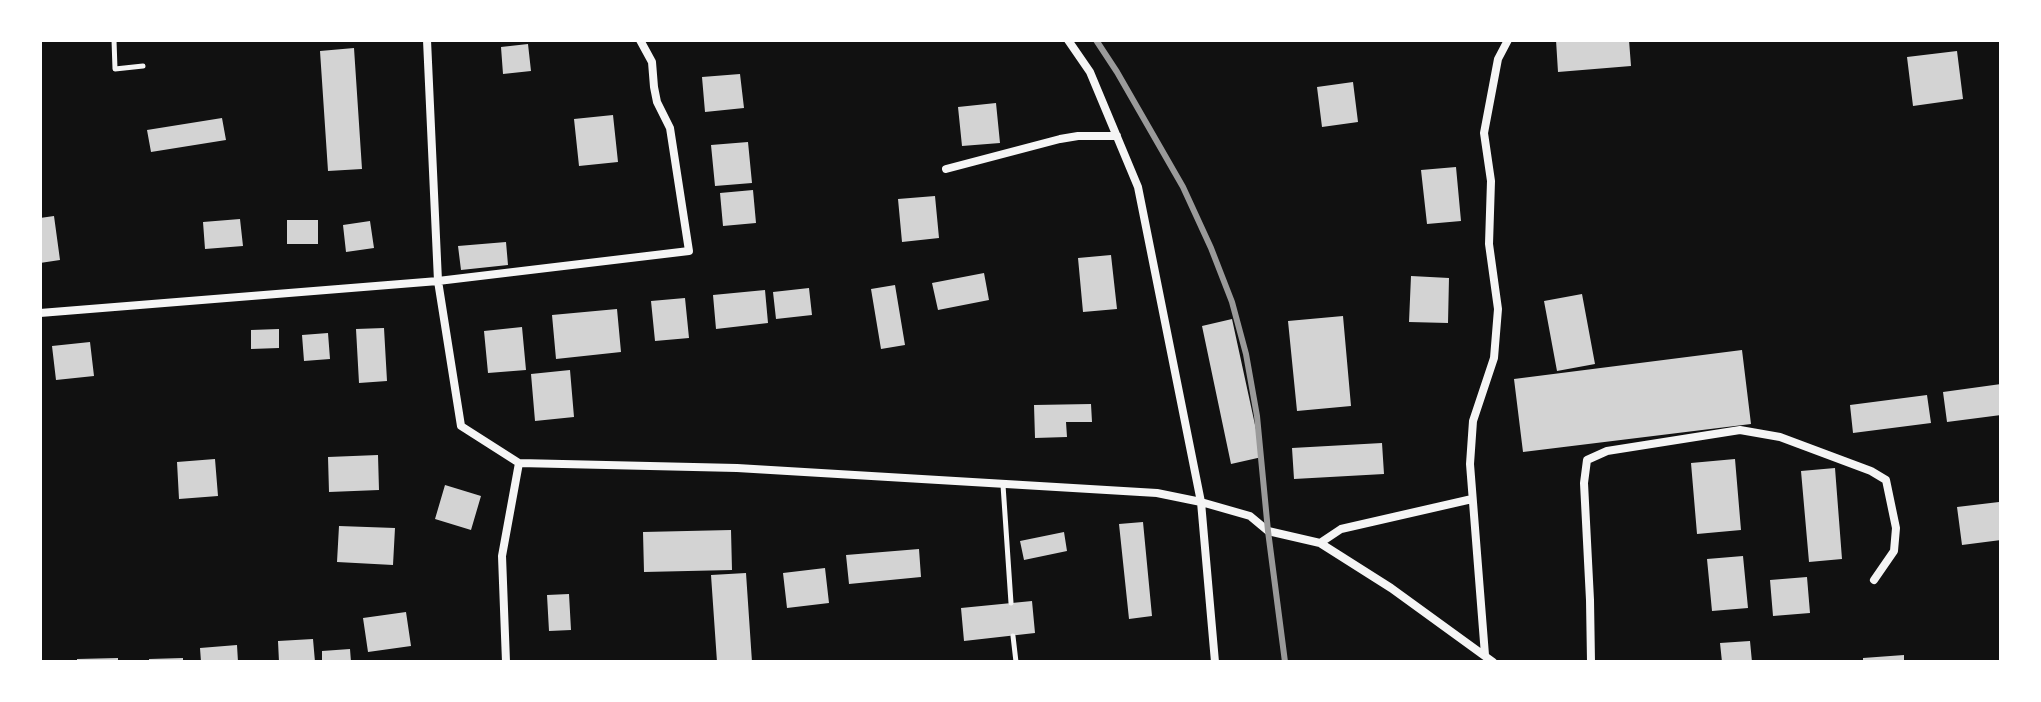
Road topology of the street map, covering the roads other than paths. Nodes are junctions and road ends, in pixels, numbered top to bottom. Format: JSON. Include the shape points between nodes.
{"nodes":[{"id":1,"x":114,"y":40,"type":"edge"},
{"id":2,"x":427,"y":40,"type":"edge"},
{"id":3,"x":640,"y":40,"type":"edge"},
{"id":4,"x":1068,"y":40,"type":"edge"},
{"id":5,"x":1508,"y":40,"type":"edge"},
{"id":6,"x":143,"y":66,"type":"dead end"},
{"id":7,"x":1117,"y":136,"type":"junction"},
{"id":8,"x":946,"y":169,"type":"dead end"},
{"id":9,"x":438,"y":281,"type":"junction"},
{"id":10,"x":40,"y":313,"type":"edge"},
{"id":11,"x":519,"y":463,"type":"junction"},
{"id":12,"x":1003,"y":484,"type":"junction"},
{"id":13,"x":1472,"y":499,"type":"junction"},
{"id":14,"x":1201,"y":502,"type":"junction"},
{"id":15,"x":1320,"y":543,"type":"junction"},
{"id":16,"x":1874,"y":580,"type":"dead end"},
{"id":17,"x":1011,"y":603,"type":"dead end"},
{"id":18,"x":1013,"y":636,"type":"dead end"},
{"id":19,"x":1485,"y":655,"type":"junction"},
{"id":20,"x":506,"y":662,"type":"edge"},
{"id":21,"x":1016,"y":662,"type":"edge"},
{"id":22,"x":1215,"y":662,"type":"edge"},
{"id":23,"x":1493,"y":662,"type":"edge"},
{"id":24,"x":1591,"y":662,"type":"edge"}],
"edges":[{"from":1,"to":6,"type":"lane","via":[[115,69]]},
{"from":2,"to":9,"type":"street"},
{"from":3,"to":9,"type":"street","via":[[652,62],[657,102],[670,128],[689,251]]},
{"from":4,"to":7,"type":"street","via":[[1090,72]]},
{"from":5,"to":13,"type":"street","via":[[1498,59],[1484,133],[1498,309],[1494,358],[1473,421]]},
{"from":7,"to":8,"type":"street","via":[[1060,139]]},
{"from":7,"to":14,"type":"street","via":[[1138,187]]},
{"from":9,"to":10,"type":"street"},
{"from":9,"to":11,"type":"street","via":[[461,426]]},
{"from":11,"to":12,"type":"street","via":[[737,468]]},
{"from":11,"to":20,"type":"street","via":[[502,556]]},
{"from":12,"to":14,"type":"street","via":[[1157,493]]},
{"from":12,"to":17,"type":"lane"},
{"from":13,"to":15,"type":"street","via":[[1341,529]]},
{"from":13,"to":19,"type":"street"},
{"from":14,"to":15,"type":"street","via":[[1250,516],[1268,531]]},
{"from":14,"to":22,"type":"street"},
{"from":15,"to":19,"type":"street"},
{"from":16,"to":24,"type":"street","via":[[1894,551],[1896,528],[1886,480],[1871,471],[1780,437],[1740,430],[1607,451],[1587,460],[1584,483]]},
{"from":18,"to":21,"type":"lane"},
{"from":19,"to":23,"type":"street"}]}
